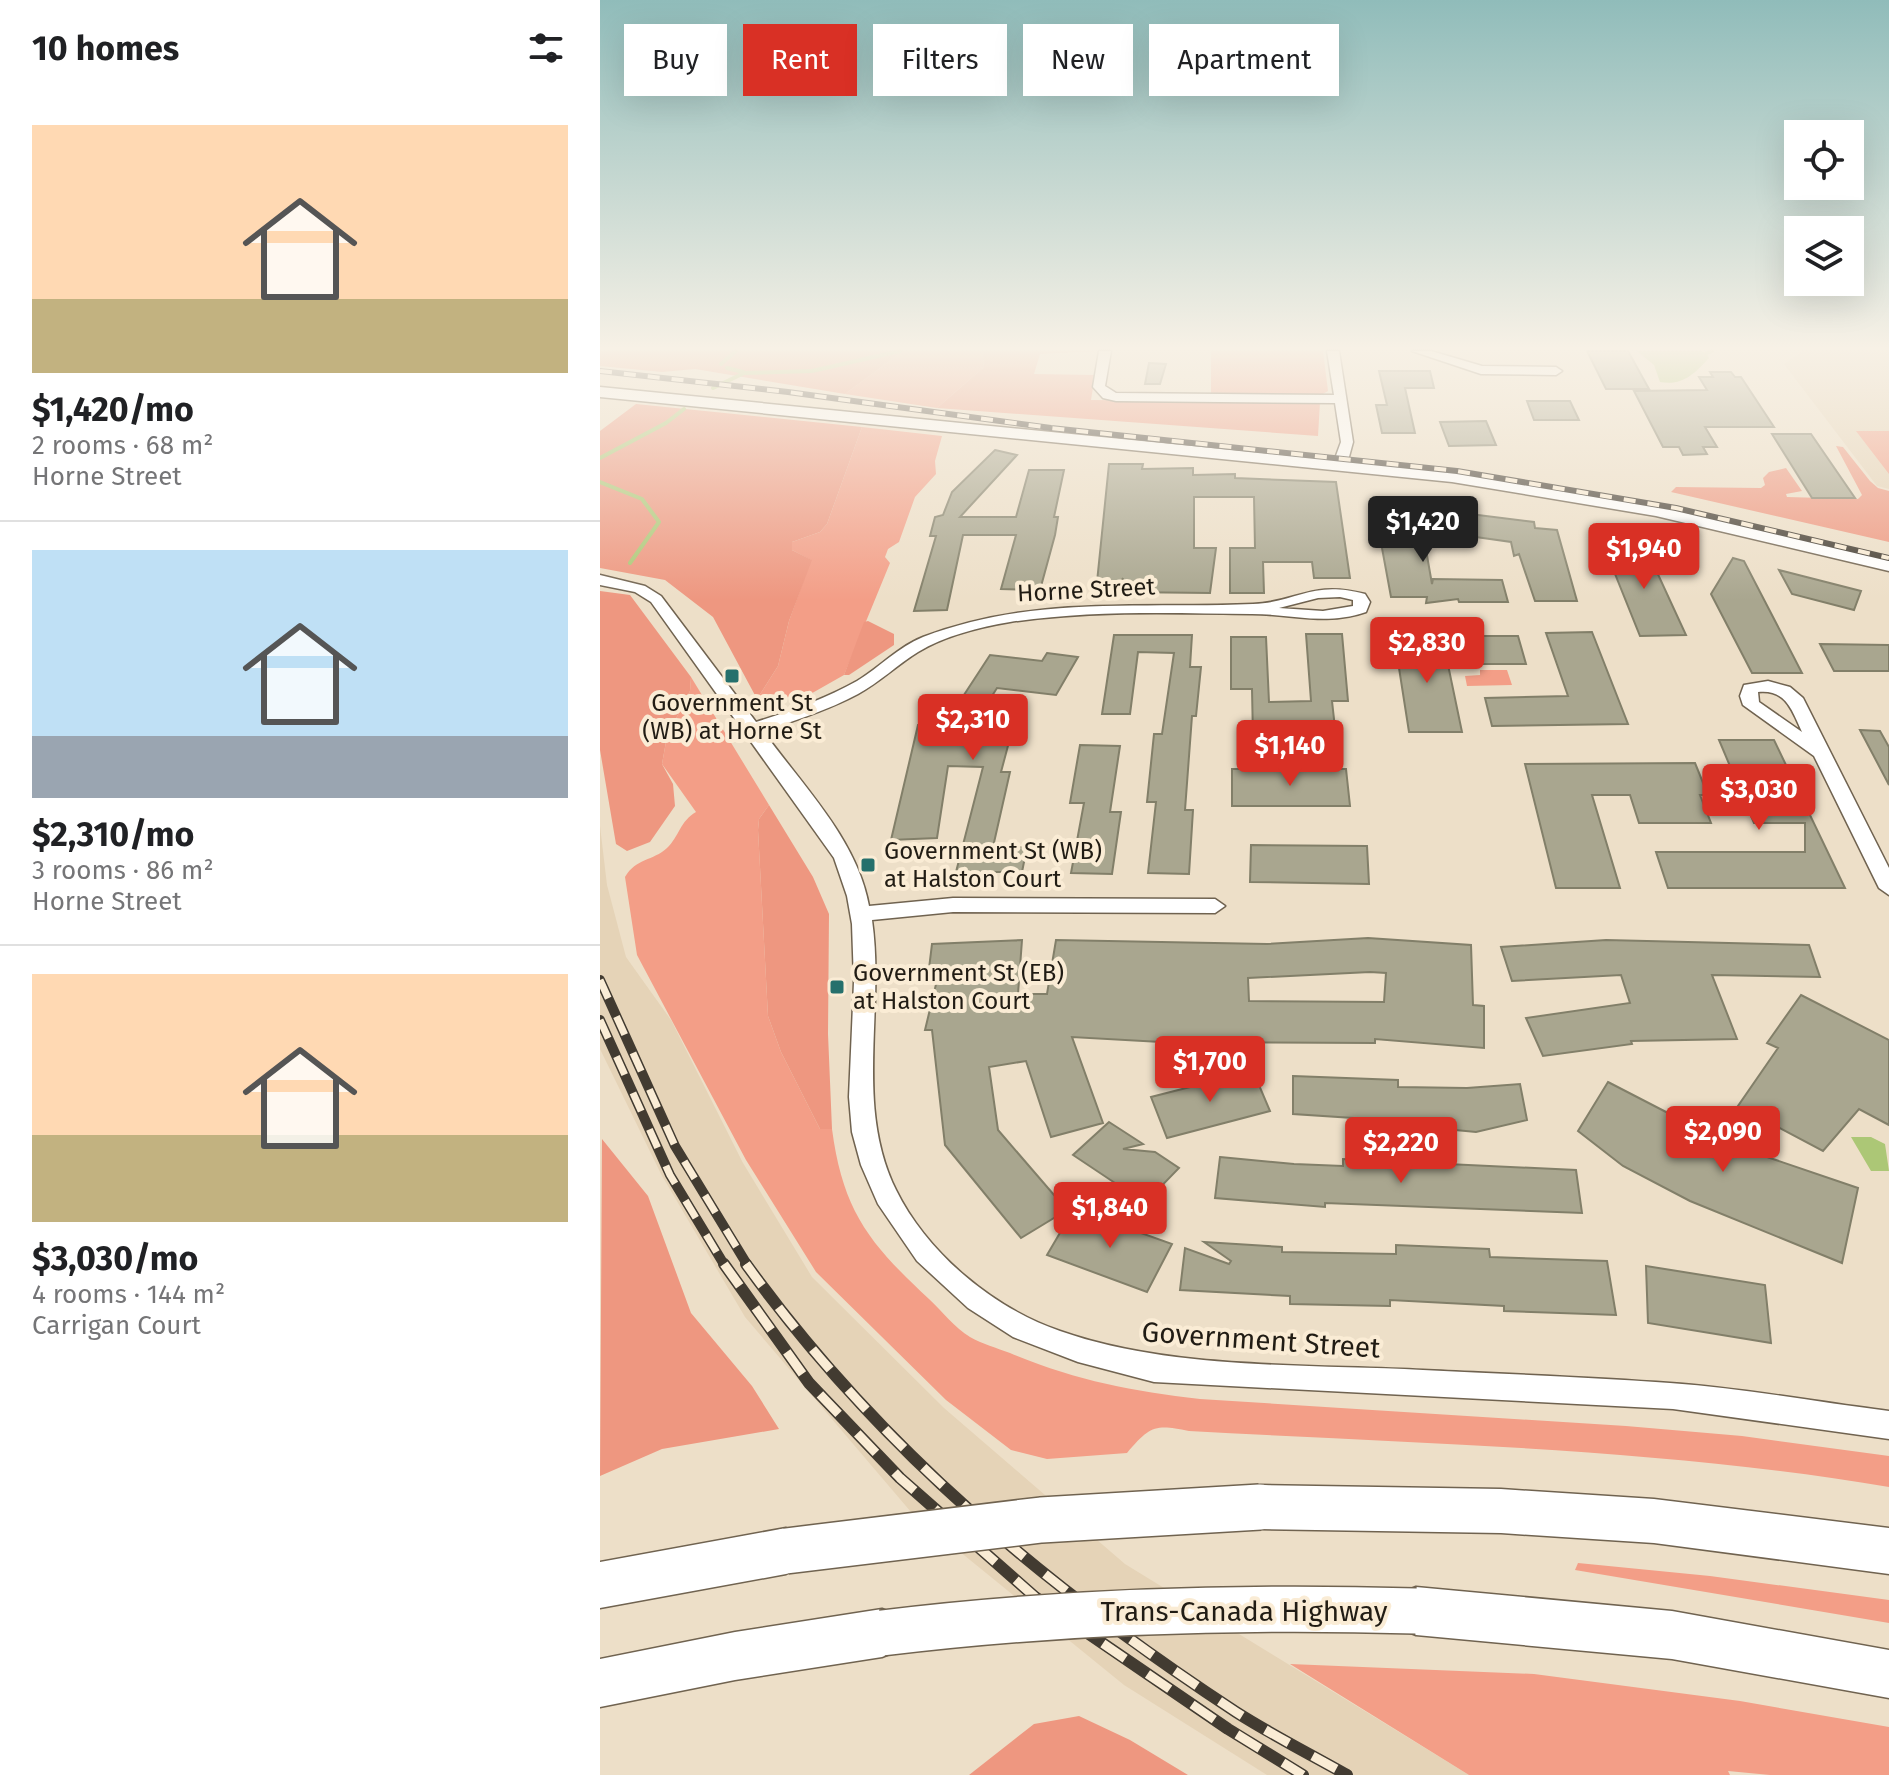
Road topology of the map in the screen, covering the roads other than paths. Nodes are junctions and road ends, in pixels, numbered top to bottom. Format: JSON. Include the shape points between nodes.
{"nodes":[{"id":1,"x":1083,"y":434,"type":"edge"},
{"id":2,"x":1346,"y":434,"type":"edge"},
{"id":3,"x":1342,"y":458,"type":"junction"},
{"id":4,"x":1889,"y":552,"type":"edge"},
{"id":5,"x":1889,"y":565,"type":"edge"},
{"id":6,"x":600,"y":580,"type":"edge"},
{"id":7,"x":1257,"y":609,"type":"junction"},
{"id":8,"x":752,"y":729,"type":"junction"},
{"id":9,"x":1819,"y":752,"type":"dead end"},
{"id":10,"x":1889,"y":888,"type":"edge"},
{"id":11,"x":1215,"y":906,"type":"dead end"},
{"id":12,"x":861,"y":914,"type":"junction"},
{"id":13,"x":1889,"y":1425,"type":"edge"},
{"id":14,"x":1889,"y":1551,"type":"edge"},
{"id":15,"x":600,"y":1585,"type":"edge"},
{"id":16,"x":1889,"y":1674,"type":"edge"},
{"id":17,"x":600,"y":1683,"type":"edge"}],
"edges":[{"from":1,"to":3,"type":"main road"},
{"from":2,"to":3,"type":"street"},
{"from":3,"to":4,"type":"main road","via":[[1590,486]]},
{"from":3,"to":5,"type":"main road","via":[[1656,511]]},
{"from":6,"to":8,"type":"street","name":"Government Street","via":[[640,589],[656,599]]},
{"from":7,"to":7,"type":"street","name":"Horne Street","via":[[1349,614],[1362,602],[1352,593],[1318,593]]},
{"from":7,"to":8,"type":"street","name":"Horne Street","via":[[1061,611],[957,630],[897,657],[829,702]]},
{"from":8,"to":12,"type":"street","name":"Government Street","via":[[848,867]]},
{"from":9,"to":10,"type":"street"},
{"from":11,"to":12,"type":"street","via":[[953,905]]},
{"from":12,"to":13,"type":"street","name":"Government Street","via":[[861,1101],[874,1172],[906,1230],[945,1276],[1007,1320],[1086,1353],[1154,1369],[1673,1396]]},
{"from":14,"to":15,"type":"highway","bridge":true,"via":[[1654,1521],[1380,1507],[1260,1507],[1041,1520],[786,1551]]},
{"from":16,"to":17,"type":"highway","name":"Trans-Canada Highway","bridge":true,"via":[[1672,1635],[1416,1611],[1292,1607],[1114,1611],[882,1633]]}]}
